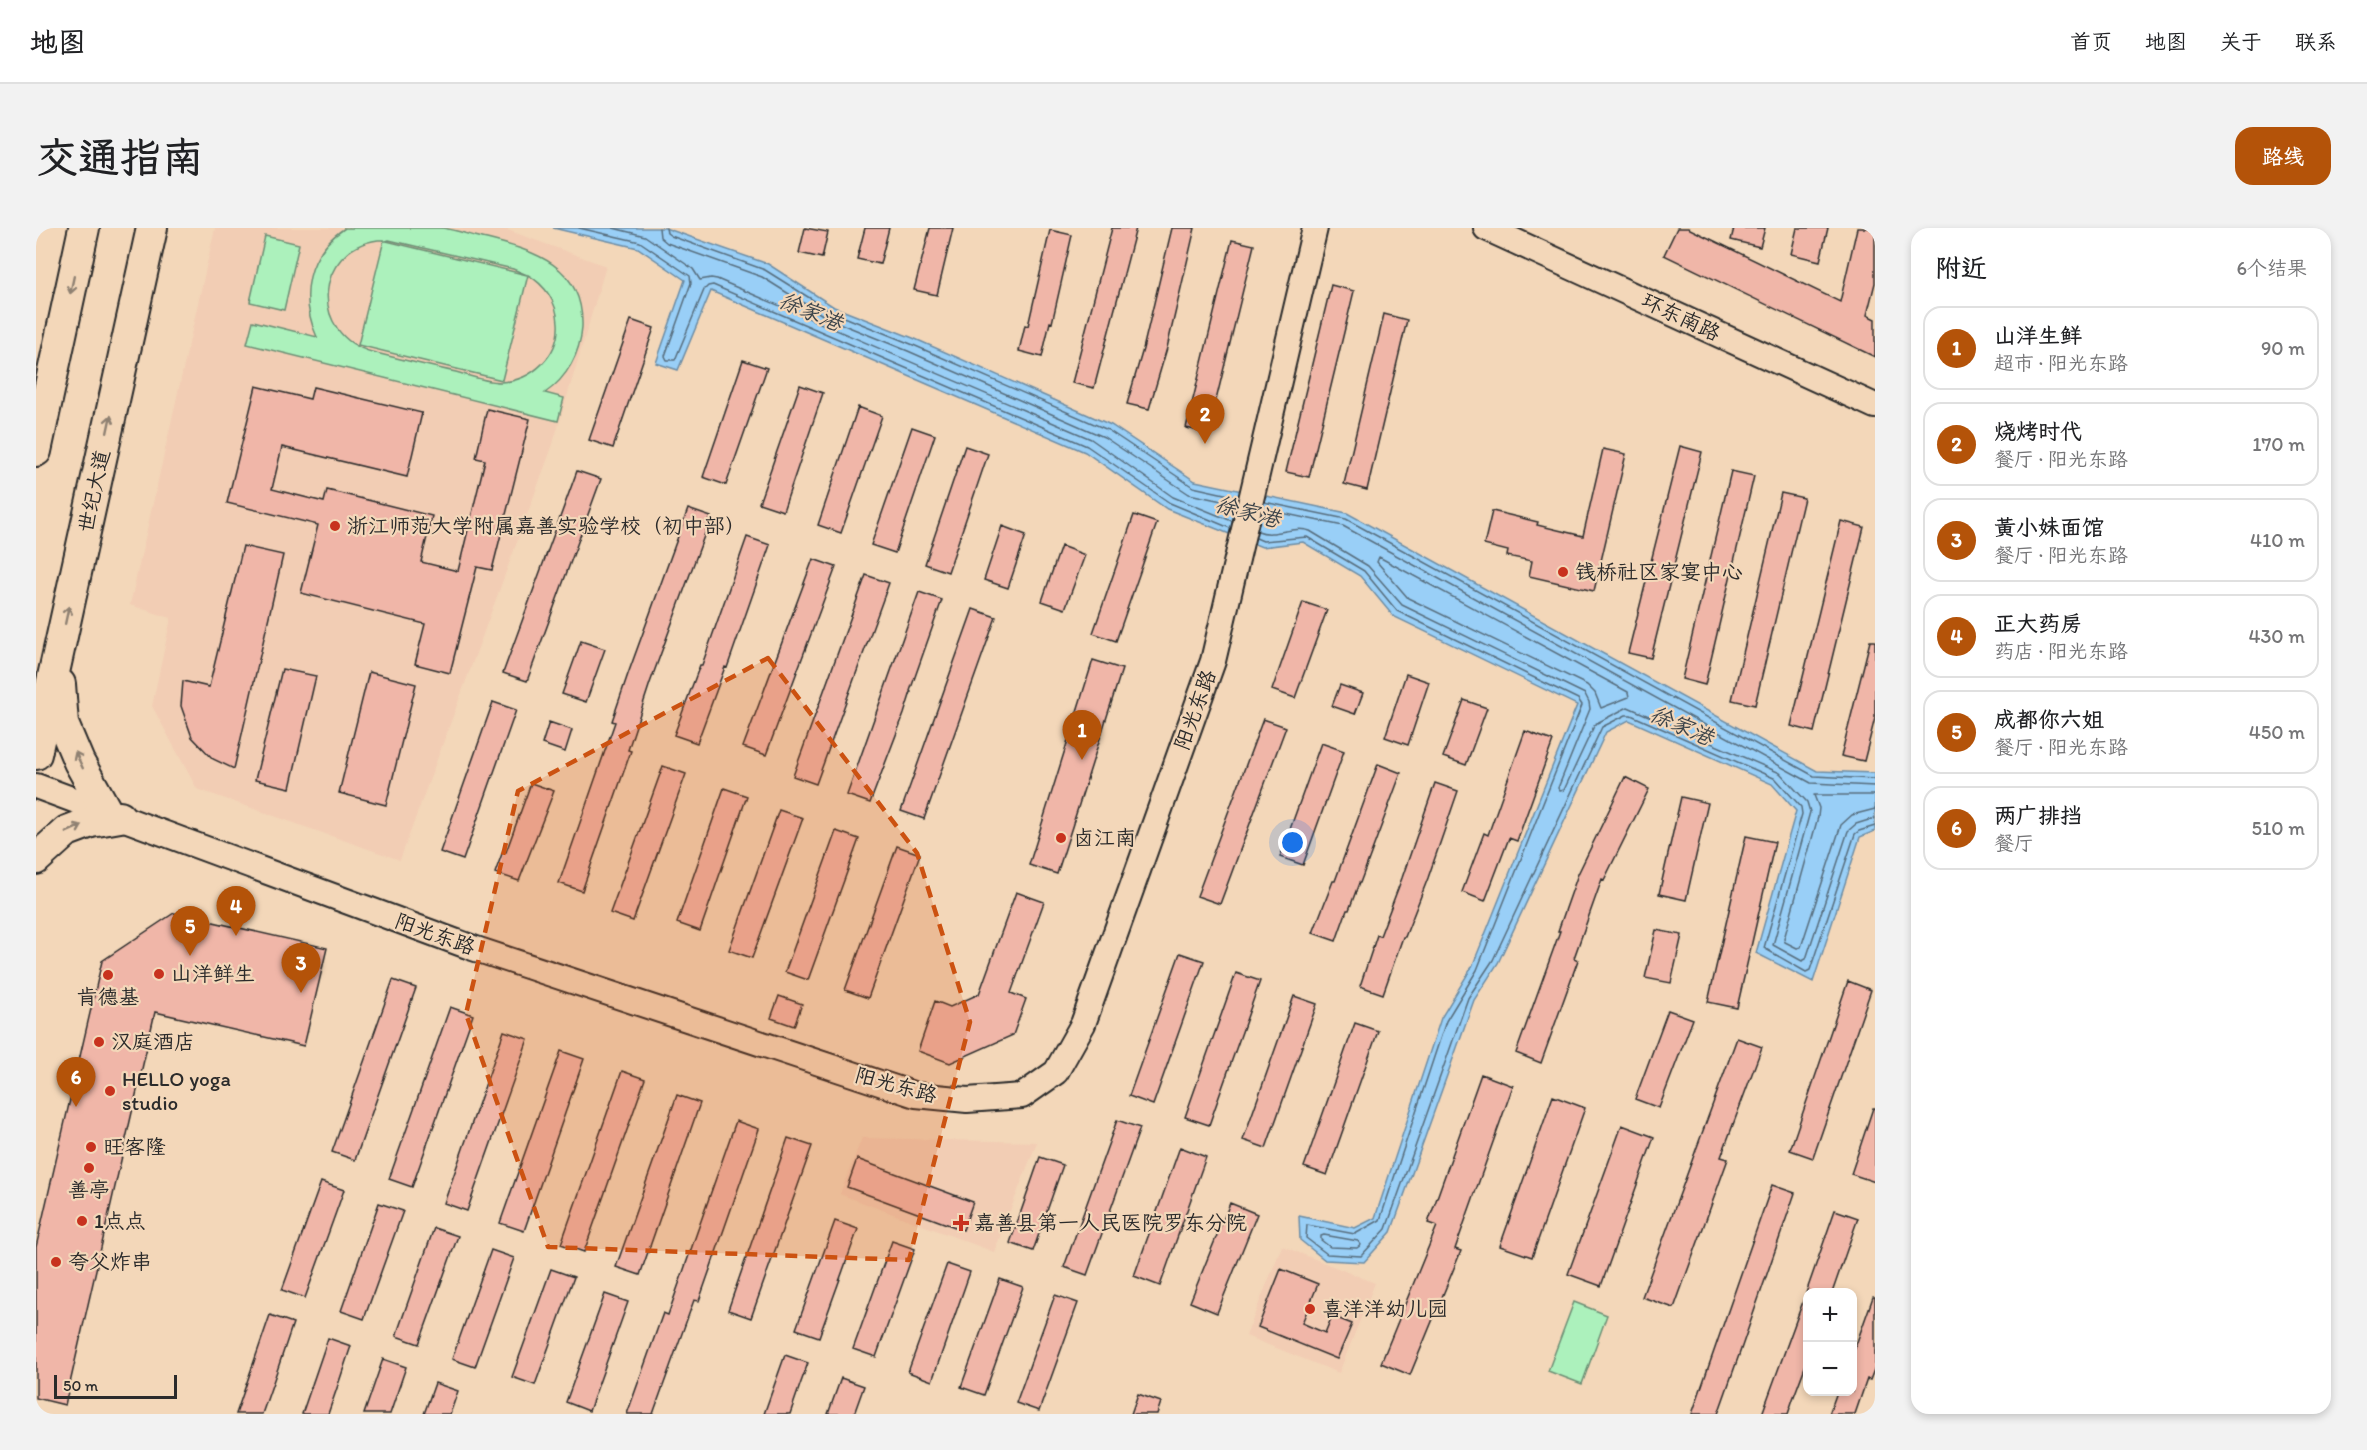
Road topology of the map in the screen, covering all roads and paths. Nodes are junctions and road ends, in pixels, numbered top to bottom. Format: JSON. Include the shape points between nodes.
{"nodes":[{"id":1,"x":84,"y":228,"type":"edge"},
{"id":2,"x":153,"y":228,"type":"edge"},
{"id":3,"x":1315,"y":228,"type":"edge"},
{"id":4,"x":1486,"y":228,"type":"edge"},
{"id":5,"x":1875,"y":406,"type":"edge"},
{"id":6,"x":36,"y":451,"type":"edge"},
{"id":7,"x":58,"y":654,"type":"junction"},
{"id":8,"x":36,"y":754,"type":"edge"},
{"id":9,"x":36,"y":786,"type":"edge"},
{"id":10,"x":113,"y":814,"type":"junction"},
{"id":11,"x":36,"y":859,"type":"edge"}],
"edges":[{"from":1,"to":6,"type":"main road","one_way":true},
{"from":7,"to":2,"type":"main road","name":"世纪大道","one_way":true},
{"from":3,"to":10,"type":"street","name":"阳光东路","via":[[1213,661],[1083,1024],[1056,1072],[1022,1096],[967,1100],[916,1095],[473,948]]},
{"from":4,"to":5,"type":"street","name":"环东南路"},
{"from":7,"to":8,"type":"main road","name":"世纪大道"},
{"from":10,"to":7,"type":"main road","one_way":true,"via":[[79,762],[63,724]]},
{"from":9,"to":10,"type":"street","name":"阳光东路"},
{"from":11,"to":10,"type":"main road","one_way":true,"via":[[67,831]]}]}
